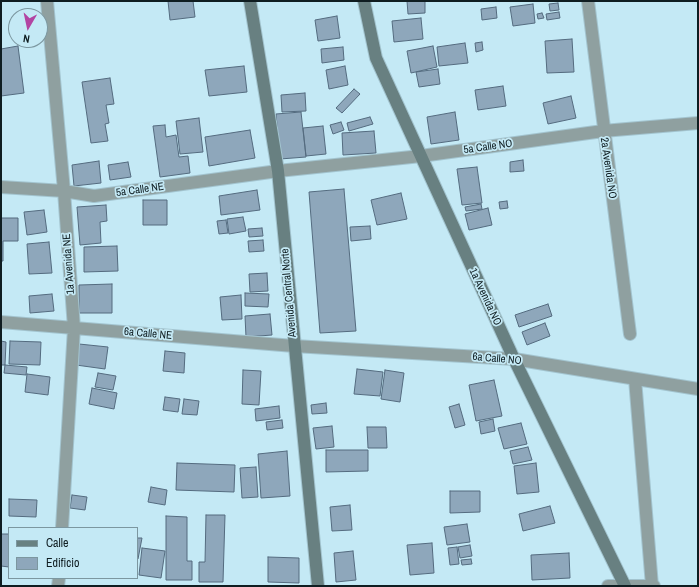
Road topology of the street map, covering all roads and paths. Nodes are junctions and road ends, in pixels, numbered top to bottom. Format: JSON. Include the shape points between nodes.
{"nodes":[{"id":1,"x":47,"y":1,"type":"edge"},
{"id":2,"x":250,"y":1,"type":"edge"},
{"id":3,"x":364,"y":1,"type":"edge"},
{"id":4,"x":588,"y":1,"type":"edge"},
{"id":5,"x":698,"y":123,"type":"edge"},
{"id":6,"x":603,"y":131,"type":"junction"},
{"id":7,"x":421,"y":156,"type":"junction"},
{"id":8,"x":278,"y":171,"type":"junction"},
{"id":9,"x":1,"y":187,"type":"edge"},
{"id":10,"x":64,"y":191,"type":"junction"},
{"id":11,"x":1,"y":322,"type":"edge"},
{"id":12,"x":74,"y":328,"type":"junction"},
{"id":13,"x":630,"y":334,"type":"dead end"},
{"id":14,"x":294,"y":346,"type":"junction"},
{"id":15,"x":514,"y":359,"type":"junction"},
{"id":16,"x":635,"y":379,"type":"junction"},
{"id":17,"x":698,"y":389,"type":"edge"},
{"id":18,"x":62,"y":527,"type":"edge"},
{"id":19,"x":318,"y":586,"type":"edge"},
{"id":20,"x":608,"y":586,"type":"edge"},
{"id":21,"x":625,"y":586,"type":"edge"},
{"id":22,"x":653,"y":586,"type":"edge"}],
"edges":[{"from":1,"to":10,"type":"street","name":"1a Avenida NE"},
{"from":2,"to":8,"type":"street","name":"Avenida Central Norte"},
{"from":3,"to":7,"type":"street","name":"1a Avenida NO","via":[[376,58]]},
{"from":4,"to":6,"type":"street","name":"2a Avenida NO"},
{"from":5,"to":6,"type":"street","name":"5a Calle NO"},
{"from":6,"to":7,"type":"street","name":"5a Calle NO"},
{"from":6,"to":13,"type":"street","name":"2a Avenida NO"},
{"from":7,"to":8,"type":"street","name":"5a Calle NO"},
{"from":7,"to":15,"type":"street","name":"1a Avenida NO"},
{"from":8,"to":10,"type":"street","name":"5a Calle NE","via":[[94,196]]},
{"from":8,"to":14,"type":"street","name":"Avenida Central Norte"},
{"from":9,"to":10,"type":"street","name":"5a Calle NE"},
{"from":10,"to":12,"type":"street","name":"1a Avenida NE"},
{"from":11,"to":12,"type":"street","name":"6a Calle NE"},
{"from":12,"to":14,"type":"street","name":"6a Calle NE"},
{"from":12,"to":18,"type":"street","name":"1a Avenida NE"},
{"from":14,"to":15,"type":"street","name":"6a Calle NO"},
{"from":14,"to":19,"type":"street","name":"Avenida Central Norte"},
{"from":15,"to":16,"type":"street","name":"6a Calle NO"},
{"from":15,"to":21,"type":"street","name":"1a Avenida NO"},
{"from":16,"to":17,"type":"street","name":"6a Calle NO"},
{"from":16,"to":22,"type":"street"},
{"from":20,"to":21,"type":"street"},
{"from":21,"to":22,"type":"street"}]}
